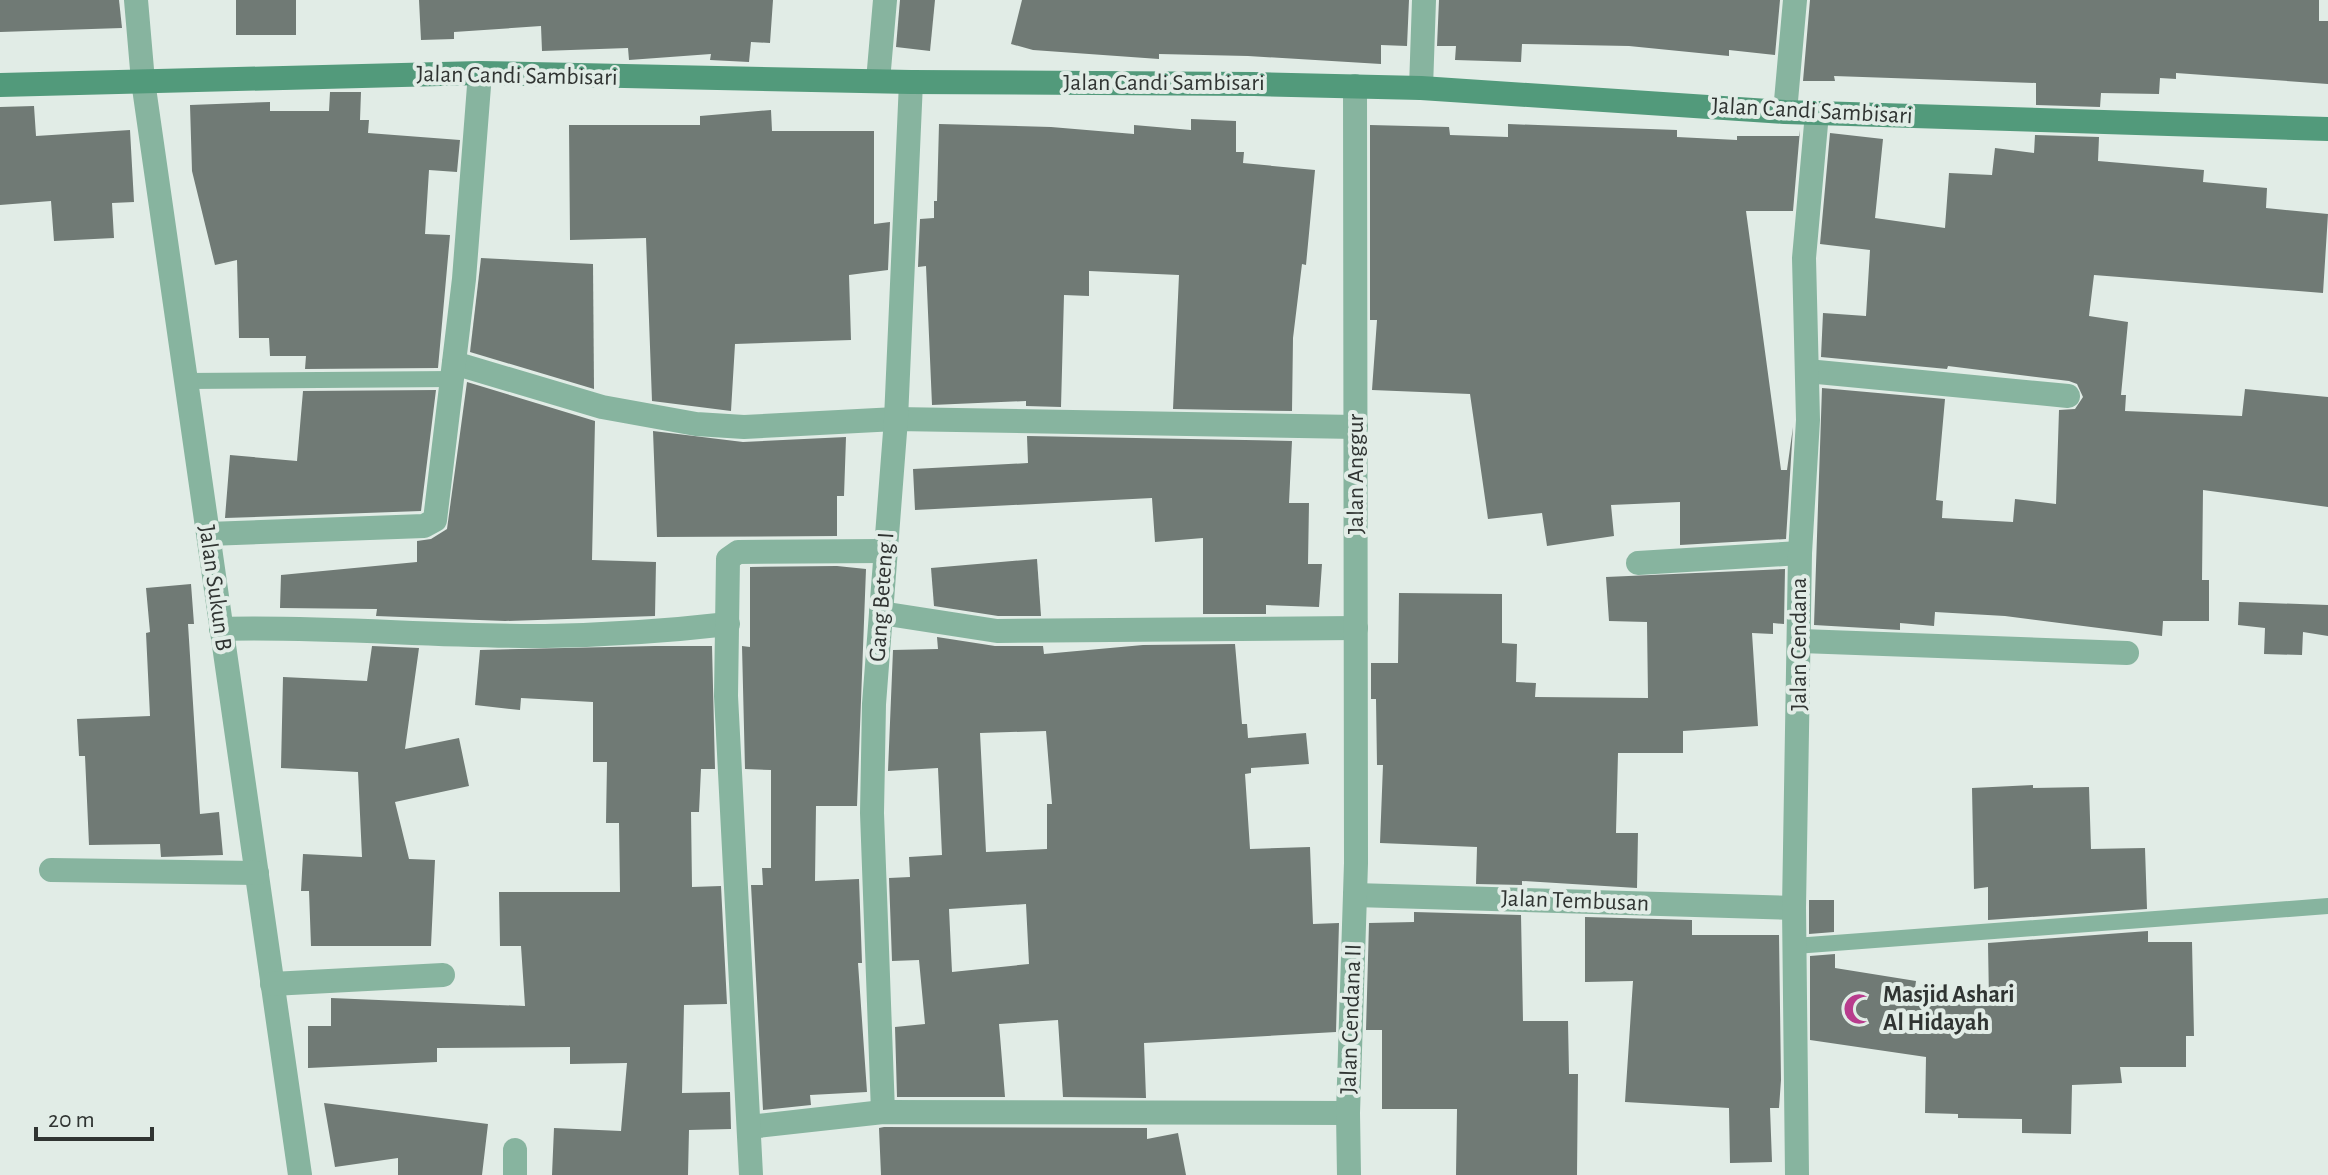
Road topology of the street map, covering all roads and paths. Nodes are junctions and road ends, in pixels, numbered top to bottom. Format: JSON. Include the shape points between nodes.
{"nodes":[{"id":1,"x":136,"y":0,"type":"edge"},
{"id":2,"x":885,"y":0,"type":"edge"},
{"id":3,"x":1424,"y":0,"type":"edge"},
{"id":4,"x":1795,"y":0,"type":"edge"},
{"id":5,"x":480,"y":73,"type":"junction"},
{"id":6,"x":143,"y":81,"type":"junction"},
{"id":7,"x":878,"y":81,"type":"junction"},
{"id":8,"x":911,"y":82,"type":"junction"},
{"id":9,"x":0,"y":85,"type":"edge"},
{"id":10,"x":1355,"y":86,"type":"junction"},
{"id":11,"x":1421,"y":88,"type":"junction"},
{"id":12,"x":1785,"y":112,"type":"junction"},
{"id":13,"x":1817,"y":113,"type":"junction"},
{"id":14,"x":2328,"y":129,"type":"edge"},
{"id":15,"x":453,"y":371,"type":"junction"},
{"id":16,"x":1807,"y":371,"type":"junction"},
{"id":17,"x":186,"y":381,"type":"junction"},
{"id":18,"x":2068,"y":396,"type":"dead end"},
{"id":19,"x":896,"y":419,"type":"junction"},
{"id":20,"x":1356,"y":427,"type":"junction"},
{"id":21,"x":208,"y":534,"type":"junction"},
{"id":22,"x":884,"y":551,"type":"junction"},
{"id":23,"x":1800,"y":553,"type":"junction"},
{"id":24,"x":1638,"y":563,"type":"dead end"},
{"id":25,"x":881,"y":613,"type":"junction"},
{"id":26,"x":728,"y":624,"type":"junction"},
{"id":27,"x":1356,"y":628,"type":"junction"},
{"id":28,"x":221,"y":629,"type":"junction"},
{"id":29,"x":1801,"y":641,"type":"junction"},
{"id":30,"x":2127,"y":653,"type":"dead end"},
{"id":31,"x":1356,"y":863,"type":"joint"},
{"id":32,"x":51,"y":870,"type":"dead end"},
{"id":33,"x":257,"y":873,"type":"junction"},
{"id":34,"x":1355,"y":895,"type":"junction"},
{"id":35,"x":2328,"y":906,"type":"edge"},
{"id":36,"x":1794,"y":908,"type":"junction"},
{"id":37,"x":1795,"y":946,"type":"junction"},
{"id":38,"x":443,"y":975,"type":"dead end"},
{"id":39,"x":272,"y":984,"type":"junction"},
{"id":40,"x":883,"y":1112,"type":"junction"},
{"id":41,"x":1348,"y":1113,"type":"junction"},
{"id":42,"x":749,"y":1127,"type":"junction"},
{"id":43,"x":515,"y":1150,"type":"dead end"},
{"id":44,"x":300,"y":1175,"type":"edge"},
{"id":45,"x":515,"y":1175,"type":"edge"},
{"id":46,"x":751,"y":1175,"type":"edge"},
{"id":47,"x":1349,"y":1175,"type":"edge"},
{"id":48,"x":1797,"y":1175,"type":"edge"}],
"edges":[{"from":1,"to":6,"type":"street","name":"Jalan Sukun B"},
{"from":2,"to":7,"type":"street"},
{"from":3,"to":11,"type":"street"},
{"from":4,"to":12,"type":"street"},
{"from":5,"to":6,"type":"street","name":"Jalan Candi Sambisari"},
{"from":5,"to":7,"type":"street","name":"Jalan Candi Sambisari"},
{"from":5,"to":15,"type":"street"},
{"from":6,"to":9,"type":"street","name":"Jalan Candi Sambisari"},
{"from":6,"to":17,"type":"street","name":"Jalan Sukun B"},
{"from":7,"to":8,"type":"street","name":"Jalan Candi Sambisari"},
{"from":8,"to":10,"type":"street","name":"Jalan Candi Sambisari"},
{"from":8,"to":19,"type":"street","name":"Gang Beteng I"},
{"from":10,"to":11,"type":"street","name":"Jalan Candi Sambisari"},
{"from":10,"to":20,"type":"street","name":"Jalan Anggur"},
{"from":11,"to":12,"type":"street","name":"Jalan Candi Sambisari"},
{"from":12,"to":13,"type":"street","name":"Jalan Candi Sambisari"},
{"from":13,"to":14,"type":"street","name":"Jalan Candi Sambisari"},
{"from":13,"to":16,"type":"street","name":"Jalan Cendana","via":[[1804,258]]},
{"from":15,"to":17,"type":"lane"},
{"from":15,"to":19,"type":"street","via":[[696,424],[744,427]]},
{"from":15,"to":21,"type":"street","via":[[433,523]]},
{"from":16,"to":18,"type":"street"},
{"from":16,"to":23,"type":"street","name":"Jalan Cendana"},
{"from":17,"to":21,"type":"street","name":"Jalan Sukun B"},
{"from":19,"to":20,"type":"street"},
{"from":19,"to":22,"type":"street","name":"Gang Beteng I"},
{"from":20,"to":27,"type":"street","name":"Jalan Anggur"},
{"from":21,"to":28,"type":"street","name":"Jalan Sukun B"},
{"from":22,"to":25,"type":"street","name":"Gang Beteng I"},
{"from":22,"to":26,"type":"street","via":[[732,554],[727,566]]},
{"from":23,"to":24,"type":"street"},
{"from":23,"to":29,"type":"street","name":"Jalan Cendana"},
{"from":25,"to":27,"type":"street","via":[[997,631]]},
{"from":25,"to":40,"type":"street","name":"Gang Beteng I","via":[[872,813]]},
{"from":26,"to":28,"type":"street","via":[[541,636],[316,627]]},
{"from":26,"to":42,"type":"street","via":[[726,696]]},
{"from":27,"to":31,"type":"street","name":"Jalan Anggur"},
{"from":28,"to":33,"type":"street","name":"Jalan Sukun B"},
{"from":29,"to":30,"type":"street"},
{"from":29,"to":36,"type":"street","name":"Jalan Cendana"},
{"from":31,"to":34,"type":"street","name":"Jalan Cendana II"},
{"from":32,"to":33,"type":"street"},
{"from":33,"to":39,"type":"street","name":"Jalan Sukun B"},
{"from":34,"to":36,"type":"street","name":"Jalan Tembusan"},
{"from":34,"to":41,"type":"street","name":"Jalan Cendana II"},
{"from":35,"to":37,"type":"lane"},
{"from":36,"to":37,"type":"street","name":"Jalan Cendana"},
{"from":37,"to":48,"type":"street","name":"Jalan Cendana"},
{"from":38,"to":39,"type":"street"},
{"from":39,"to":44,"type":"street","name":"Jalan Sukun B"},
{"from":40,"to":41,"type":"street"},
{"from":40,"to":42,"type":"street"},
{"from":41,"to":47,"type":"street","name":"Jalan Cendana II"},
{"from":42,"to":46,"type":"street"},
{"from":43,"to":45,"type":"street"}]}
